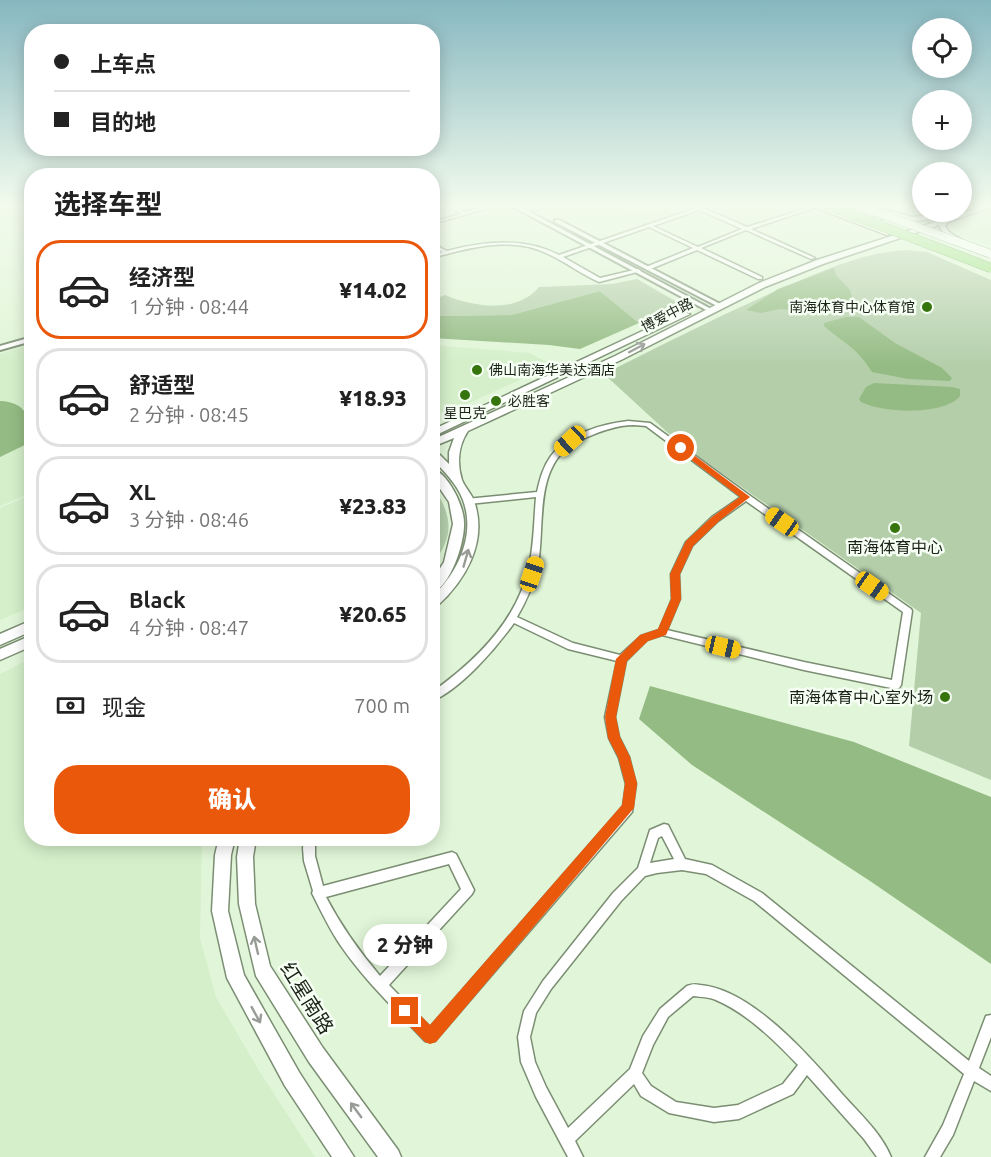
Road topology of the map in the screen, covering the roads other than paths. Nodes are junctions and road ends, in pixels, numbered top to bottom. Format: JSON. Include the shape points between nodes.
{"nodes":[{"id":1,"x":561,"y":258,"type":"edge"},
{"id":2,"x":612,"y":258,"type":"edge"},
{"id":3,"x":629,"y":258,"type":"edge"},
{"id":4,"x":673,"y":258,"type":"edge"},
{"id":5,"x":718,"y":258,"type":"edge"},
{"id":6,"x":813,"y":258,"type":"edge"},
{"id":7,"x":832,"y":258,"type":"edge"},
{"id":8,"x":959,"y":258,"type":"edge"},
{"id":9,"x":648,"y":268,"type":"junction"},
{"id":10,"x":991,"y":270,"type":"edge"},
{"id":11,"x":638,"y":272,"type":"junction"},
{"id":12,"x":760,"y":278,"type":"junction"},
{"id":13,"x":711,"y":306,"type":"junction"},
{"id":14,"x":24,"y":339,"type":"edge"},
{"id":15,"x":0,"y":346,"type":"edge"},
{"id":16,"x":474,"y":416,"type":"junction"},
{"id":17,"x":440,"y":424,"type":"edge"},
{"id":18,"x":463,"y":430,"type":"junction"},
{"id":19,"x":440,"y":431,"type":"edge"},
{"id":20,"x":440,"y":440,"type":"edge"},
{"id":21,"x":440,"y":461,"type":"edge"},
{"id":22,"x":440,"y":479,"type":"edge"},
{"id":23,"x":458,"y":480,"type":"junction"},
{"id":24,"x":539,"y":494,"type":"junction"},
{"id":25,"x":746,"y":497,"type":"junction"},
{"id":26,"x":469,"y":501,"type":"junction"},
{"id":27,"x":440,"y":579,"type":"edge"},
{"id":28,"x":440,"y":598,"type":"edge"},
{"id":29,"x":512,"y":618,"type":"junction"},
{"id":30,"x":24,"y":629,"type":"edge"},
{"id":31,"x":662,"y":632,"type":"junction"},
{"id":32,"x":0,"y":640,"type":"edge"},
{"id":33,"x":24,"y":644,"type":"edge"},
{"id":34,"x":0,"y":655,"type":"edge"},
{"id":35,"x":622,"y":659,"type":"junction"},
{"id":36,"x":440,"y":692,"type":"edge"},
{"id":37,"x":225,"y":846,"type":"edge"},
{"id":38,"x":247,"y":846,"type":"edge"},
{"id":39,"x":308,"y":846,"type":"edge"},
{"id":40,"x":682,"y":864,"type":"junction"},
{"id":41,"x":642,"y":871,"type":"junction"},
{"id":42,"x":318,"y":893,"type":"junction"},
{"id":43,"x":380,"y":985,"type":"junction"},
{"id":44,"x":991,"y":1021,"type":"edge"},
{"id":45,"x":806,"y":1066,"type":"junction"},
{"id":46,"x":971,"y":1071,"type":"junction"},
{"id":47,"x":635,"y":1074,"type":"junction"},
{"id":48,"x":991,"y":1084,"type":"edge"},
{"id":49,"x":566,"y":1140,"type":"junction"},
{"id":50,"x":344,"y":1157,"type":"edge"},
{"id":51,"x":391,"y":1157,"type":"edge"},
{"id":52,"x":576,"y":1157,"type":"edge"},
{"id":53,"x":884,"y":1157,"type":"edge"},
{"id":54,"x":932,"y":1157,"type":"edge"}],
"edges":[{"from":1,"to":11,"type":"street","via":[[599,280]]},
{"from":2,"to":11,"type":"street"},
{"from":3,"to":9,"type":"street"},
{"from":4,"to":9,"type":"street"},
{"from":5,"to":12,"type":"street"},
{"from":6,"to":12,"type":"main road","name":"博爱中路"},
{"from":7,"to":13,"type":"main road","name":"博爱中路"},
{"from":8,"to":10,"type":"highway","bridge":true},
{"from":9,"to":13,"type":"street"},
{"from":11,"to":13,"type":"street"},
{"from":12,"to":13,"type":"main road","name":"博爱中路"},
{"from":13,"to":16,"type":"main road","name":"博爱中路"},
{"from":18,"to":13,"type":"main road","name":"博爱中路","one_way":true,"via":[[618,358]]},
{"from":14,"to":15,"type":"street"},
{"from":16,"to":17,"type":"main road"},
{"from":16,"to":19,"type":"main road","name":"博爱中路"},
{"from":18,"to":20,"type":"main road","name":"博爱中路"},
{"from":18,"to":23,"type":"main road","via":[[452,457]]},
{"from":21,"to":23,"type":"main road"},
{"from":22,"to":27,"type":"main road","via":[[454,502],[459,525],[450,562]]},
{"from":23,"to":26,"type":"main road"},
{"from":24,"to":25,"type":"street","via":[[553,456],[570,441],[634,421],[648,424]]},
{"from":24,"to":26,"type":"street"},
{"from":24,"to":29,"type":"street","via":[[537,558],[527,590]]},
{"from":25,"to":31,"type":"street","via":[[689,544],[675,574],[676,599]]},
{"from":25,"to":31,"type":"street","via":[[908,611],[896,685]]},
{"from":28,"to":26,"type":"main road","one_way":true,"via":[[465,566],[473,515]]},
{"from":29,"to":35,"type":"street","via":[[571,646]]},
{"from":29,"to":36,"type":"street","via":[[457,680]]},
{"from":30,"to":32,"type":"main road"},
{"from":31,"to":35,"type":"street","via":[[644,638]]},
{"from":33,"to":34,"type":"main road"},
{"from":35,"to":43,"type":"street","via":[[610,717],[631,783],[627,808],[430,1036]]},
{"from":37,"to":50,"type":"main road","one_way":true,"via":[[220,911],[236,978],[292,1079]]},
{"from":51,"to":38,"type":"main road","name":"红星南路","one_way":true,"via":[[316,1055],[262,970],[247,904]]},
{"from":39,"to":42,"type":"street"},
{"from":40,"to":41,"type":"street"},
{"from":40,"to":41,"type":"street","via":[[664,829],[654,834]]},
{"from":40,"to":46,"type":"street","via":[[708,869],[758,897]]},
{"from":41,"to":49,"type":"street","via":[[610,905],[531,1011],[524,1037],[528,1062]]},
{"from":42,"to":43,"type":"street","via":[[344,940]]},
{"from":42,"to":43,"type":"street","via":[[453,858],[468,890]]},
{"from":44,"to":46,"type":"street"},
{"from":45,"to":47,"type":"street","via":[[788,1089],[739,1112],[714,1115],[674,1108],[646,1091]]},
{"from":45,"to":47,"type":"street","via":[[746,1011],[716,993],[691,990],[664,1013]]},
{"from":45,"to":53,"type":"street"},
{"from":46,"to":48,"type":"street"},
{"from":46,"to":54,"type":"street","via":[[948,1130]]},
{"from":47,"to":49,"type":"street"},
{"from":49,"to":52,"type":"street"}]}
